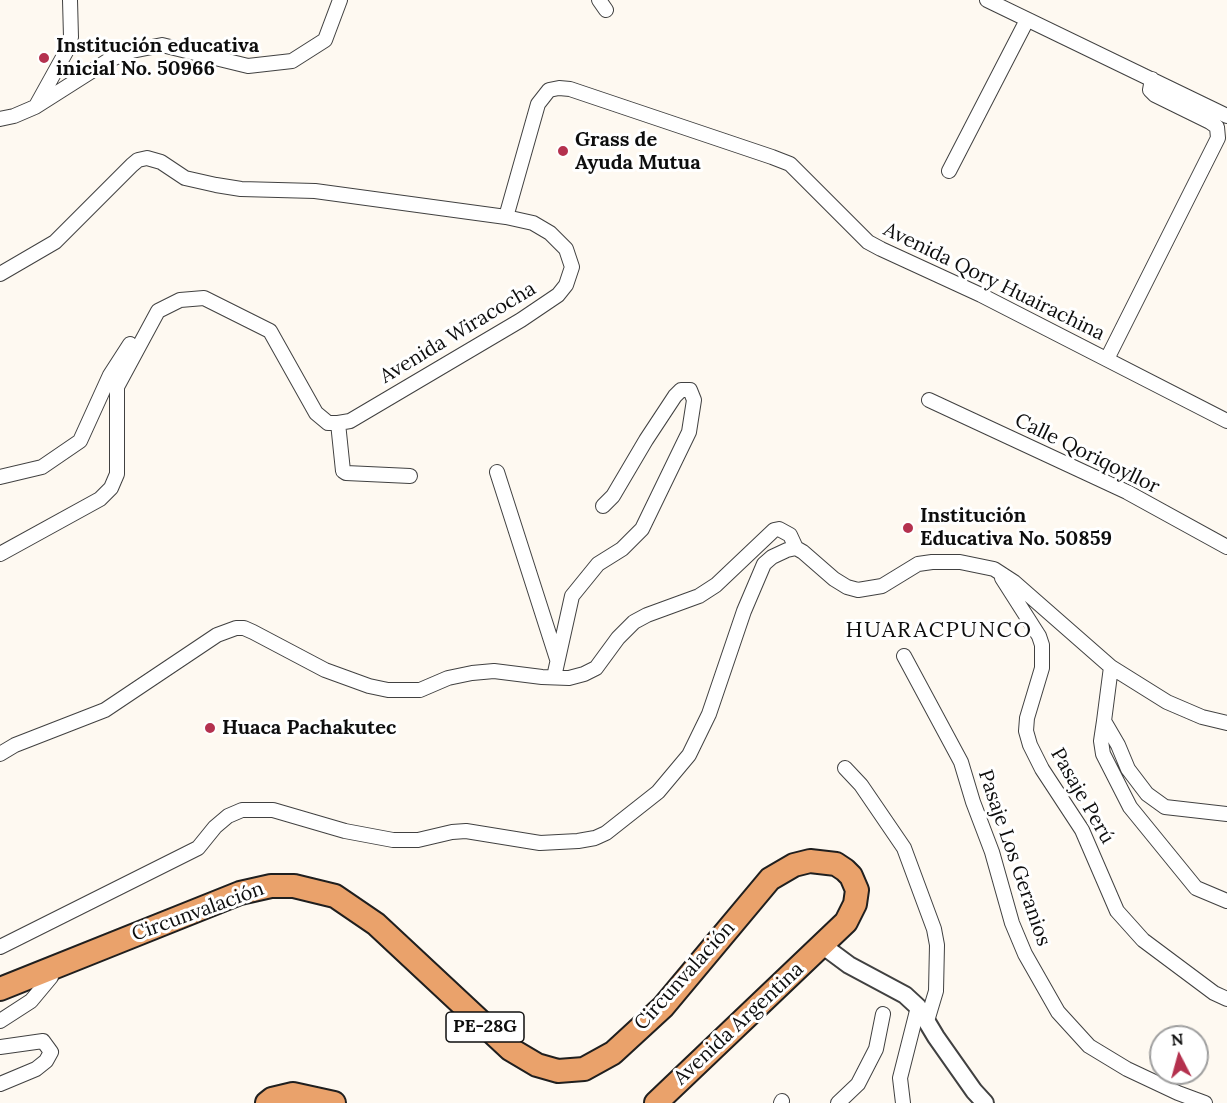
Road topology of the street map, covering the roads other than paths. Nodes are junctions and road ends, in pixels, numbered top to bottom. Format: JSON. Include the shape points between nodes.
{"nodes":[{"id":1,"x":70,"y":0,"type":"edge"},
{"id":2,"x":340,"y":0,"type":"edge"},
{"id":3,"x":987,"y":0,"type":"edge"},
{"id":4,"x":1027,"y":20,"type":"junction"},
{"id":5,"x":1152,"y":79,"type":"junction"},
{"id":6,"x":35,"y":107,"type":"junction"},
{"id":7,"x":1227,"y":116,"type":"edge"},
{"id":8,"x":0,"y":119,"type":"edge"},
{"id":9,"x":949,"y":171,"type":"dead end"},
{"id":10,"x":506,"y":217,"type":"junction"},
{"id":11,"x":0,"y":274,"type":"edge"},
{"id":12,"x":158,"y":311,"type":"junction"},
{"id":13,"x":1107,"y":359,"type":"junction"},
{"id":14,"x":929,"y":400,"type":"dead end"},
{"id":15,"x":1227,"y":421,"type":"edge"},
{"id":16,"x":338,"y":423,"type":"junction"},
{"id":17,"x":497,"y":472,"type":"dead end"},
{"id":18,"x":410,"y":476,"type":"dead end"},
{"id":19,"x":0,"y":477,"type":"edge"},
{"id":20,"x":603,"y":506,"type":"dead end"},
{"id":21,"x":1227,"y":547,"type":"edge"},
{"id":22,"x":796,"y":548,"type":"junction"},
{"id":23,"x":0,"y":554,"type":"edge"},
{"id":24,"x":998,"y":572,"type":"junction"},
{"id":25,"x":904,"y":656,"type":"dead end"},
{"id":26,"x":557,"y":661,"type":"junction"},
{"id":27,"x":1111,"y":667,"type":"junction"},
{"id":28,"x":554,"y":677,"type":"junction"},
{"id":29,"x":1104,"y":721,"type":"junction"},
{"id":30,"x":1227,"y":723,"type":"edge"},
{"id":31,"x":0,"y":754,"type":"edge"},
{"id":32,"x":845,"y":768,"type":"dead end"},
{"id":33,"x":1227,"y":814,"type":"edge"},
{"id":34,"x":1227,"y":901,"type":"edge"},
{"id":35,"x":822,"y":945,"type":"junction"},
{"id":36,"x":0,"y":947,"type":"edge"},
{"id":37,"x":51,"y":970,"type":"junction"},
{"id":38,"x":0,"y":989,"type":"edge"},
{"id":39,"x":1227,"y":999,"type":"edge"},
{"id":40,"x":883,"y":1014,"type":"dead end"},
{"id":41,"x":923,"y":1014,"type":"junction"},
{"id":42,"x":0,"y":1020,"type":"edge"},
{"id":43,"x":0,"y":1047,"type":"edge"},
{"id":44,"x":0,"y":1084,"type":"edge"},
{"id":45,"x":267,"y":1103,"type":"edge"},
{"id":46,"x":334,"y":1103,"type":"edge"},
{"id":47,"x":656,"y":1103,"type":"edge"},
{"id":48,"x":838,"y":1103,"type":"edge"},
{"id":49,"x":903,"y":1103,"type":"edge"},
{"id":50,"x":985,"y":1103,"type":"edge"},
{"id":51,"x":1205,"y":1103,"type":"edge"}],
"edges":[{"from":1,"to":6,"type":"street","via":[[67,50]]},
{"from":2,"to":6,"type":"street","via":[[325,40],[292,61],[248,66],[162,45],[109,60]]},
{"from":3,"to":4,"type":"street"},
{"from":4,"to":5,"type":"street"},
{"from":4,"to":9,"type":"street"},
{"from":5,"to":7,"type":"street"},
{"from":5,"to":13,"type":"street","via":[[1150,90],[1155,95],[1210,122],[1217,127],[1218,138]]},
{"from":6,"to":8,"type":"street"},
{"from":10,"to":11,"type":"street","name":"Avenida Wiracocha","via":[[315,191],[216,186],[185,178],[147,158],[132,165],[56,242]]},
{"from":10,"to":13,"type":"street","name":"Avenida Qory Huairachina","via":[[538,104],[549,90],[570,89],[790,164],[868,242]]},
{"from":10,"to":16,"type":"street","name":"Avenida Wiracocha","via":[[533,223],[566,249],[572,267],[558,295],[350,421]]},
{"from":12,"to":16,"type":"street","via":[[180,300],[204,298],[270,331],[316,413],[328,423]]},
{"from":12,"to":19,"type":"street","via":[[142,326],[110,375],[80,441],[42,467]]},
{"from":12,"to":23,"type":"street","via":[[117,387],[117,474],[111,488],[100,499]]},
{"from":13,"to":15,"type":"street","name":"Avenida Qory Huairachina"},
{"from":14,"to":21,"type":"street","name":"Calle Qoriqoyllor","via":[[1127,492]]},
{"from":16,"to":18,"type":"street","via":[[343,471]]},
{"from":17,"to":26,"type":"street"},
{"from":20,"to":26,"type":"street","via":[[675,396],[681,390],[690,390],[694,400],[689,432],[669,476],[642,528],[622,549],[598,564],[572,596]]},
{"from":22,"to":24,"type":"street","via":[[834,579],[858,590],[882,586],[918,564],[932,562],[974,564]]},
{"from":22,"to":28,"type":"street","via":[[790,535],[774,530],[716,585],[699,596],[634,622],[596,668],[569,678]]},
{"from":22,"to":36,"type":"street","via":[[780,552],[764,564],[709,714],[689,755],[658,792],[606,833],[586,840],[540,843],[466,831],[418,840],[393,840],[273,810],[242,810],[215,827],[198,848]]},
{"from":24,"to":27,"type":"street"},
{"from":24,"to":39,"type":"street","name":"Pasaje Perú","via":[[1042,645],[1042,668],[1026,718],[1030,745],[1082,830],[1118,911],[1143,939]]},
{"from":25,"to":51,"type":"street","name":"Pasaje Los Geranios","via":[[961,762],[1012,923],[1058,1012],[1089,1046],[1127,1069]]},
{"from":26,"to":28,"type":"street"},
{"from":27,"to":29,"type":"street"},
{"from":27,"to":30,"type":"street","via":[[1167,702]]},
{"from":28,"to":31,"type":"street","via":[[494,671],[448,678],[420,690],[388,690],[325,670],[254,632],[236,628],[217,635],[105,710]]},
{"from":29,"to":33,"type":"street","via":[[1128,769],[1147,794],[1165,807]]},
{"from":29,"to":34,"type":"street","via":[[1103,754],[1130,807],[1196,888]]},
{"from":32,"to":41,"type":"street","via":[[861,784],[904,848],[934,929],[936,991]]},
{"from":35,"to":37,"type":"highway","name":"Circunvalación","number":"PE-28G","via":[[850,916],[857,897],[855,883],[845,870],[836,864],[810,861],[770,879],[663,1007],[613,1053],[584,1069],[558,1071],[537,1065],[510,1049],[376,924],[334,896],[294,886],[240,893]]},
{"from":35,"to":41,"type":"street","via":[[849,965],[905,995]]},
{"from":35,"to":47,"type":"highway","name":"Avenida Argentina","number":"PE-28G"},
{"from":37,"to":38,"type":"highway","name":"Circunvalación","number":"PE-28G"},
{"from":37,"to":42,"type":"street","via":[[51,977],[31,1001]]},
{"from":40,"to":48,"type":"street","via":[[876,1049],[858,1084]]},
{"from":41,"to":49,"type":"street","via":[[900,1078]]},
{"from":41,"to":50,"type":"street"},
{"from":43,"to":44,"type":"street","via":[[43,1041],[51,1052],[36,1069]]},
{"from":45,"to":46,"type":"highway","via":[[293,1094]]}]}
